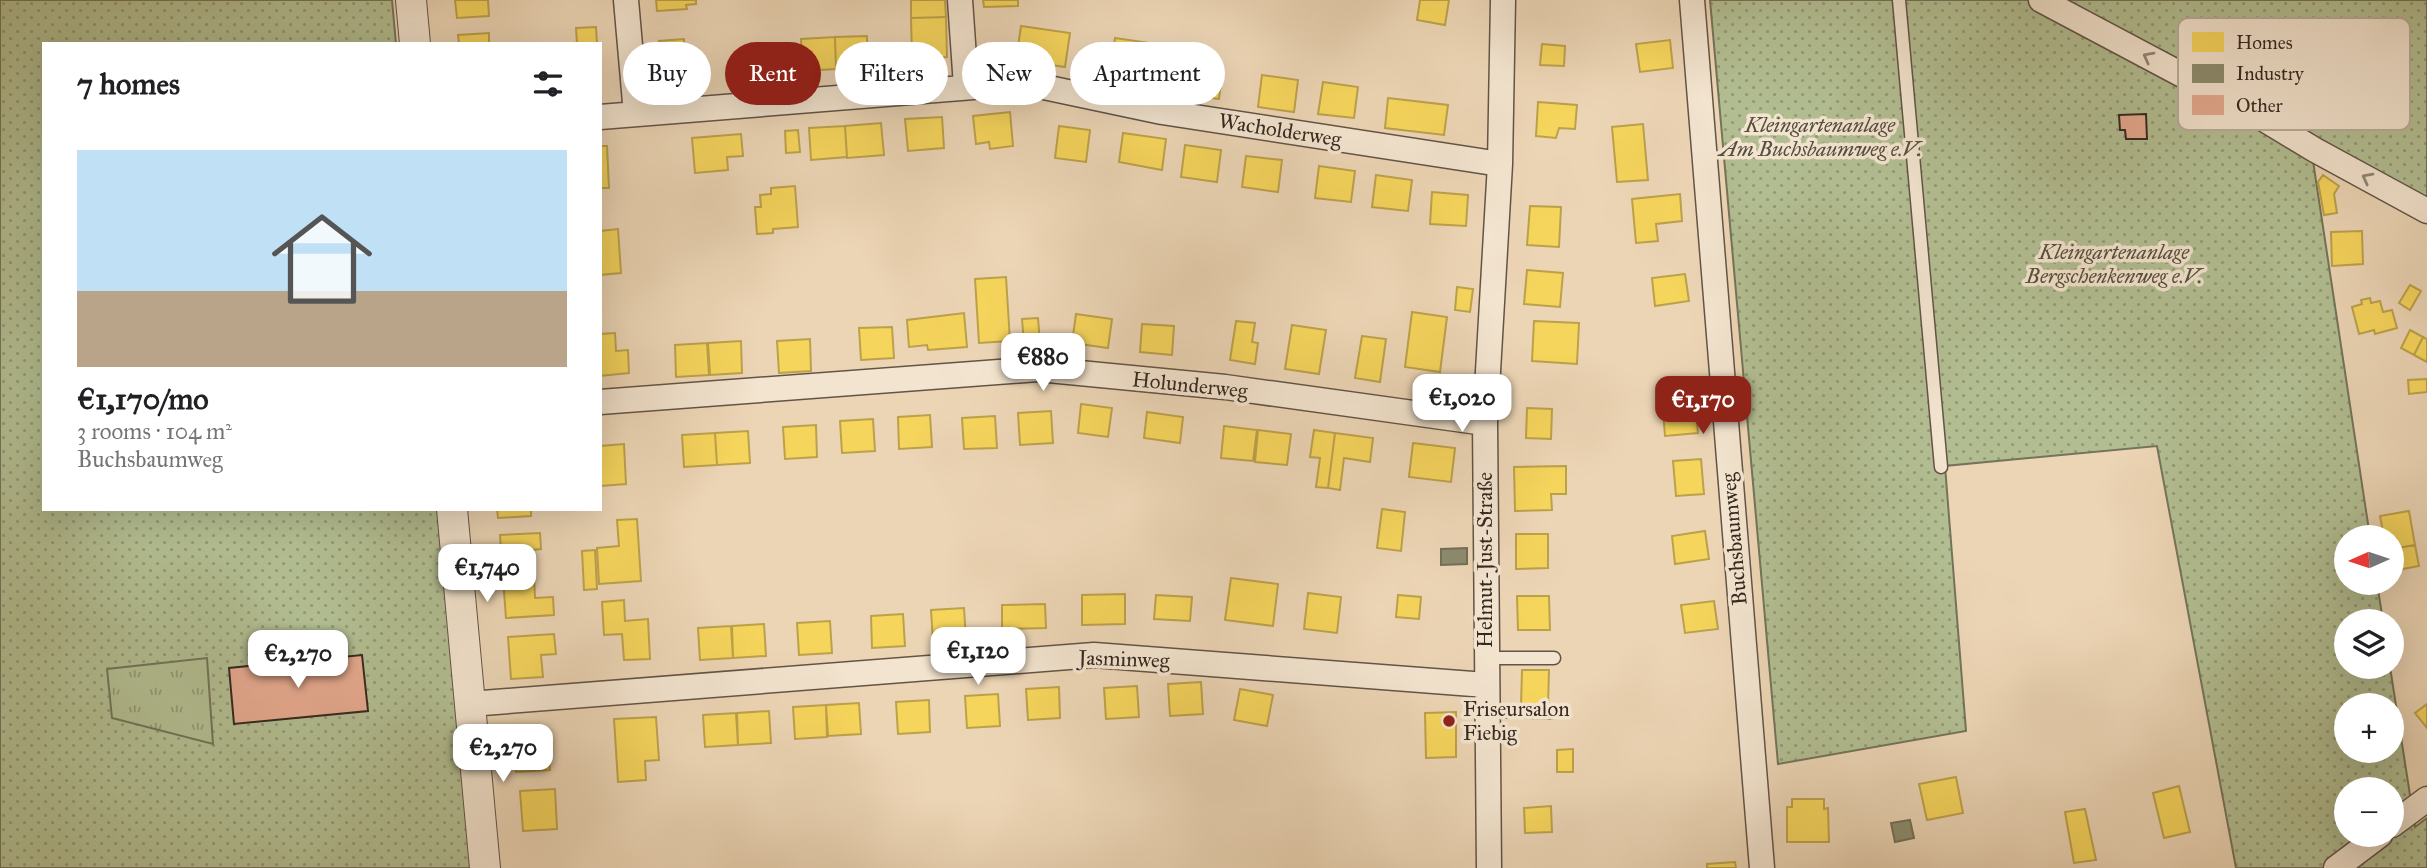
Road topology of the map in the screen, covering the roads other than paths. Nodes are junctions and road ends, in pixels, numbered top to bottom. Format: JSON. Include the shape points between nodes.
{"nodes":[{"id":1,"x":411,"y":0,"type":"edge"},
{"id":2,"x":626,"y":0,"type":"edge"},
{"id":3,"x":960,"y":0,"type":"edge"},
{"id":4,"x":1503,"y":0,"type":"edge"},
{"id":5,"x":1692,"y":0,"type":"edge"},
{"id":6,"x":1899,"y":0,"type":"edge"},
{"id":7,"x":2041,"y":0,"type":"edge"},
{"id":8,"x":415,"y":42,"type":"edge"},
{"id":9,"x":963,"y":42,"type":"edge"},
{"id":10,"x":2178,"y":72,"type":"edge"},
{"id":11,"x":962,"y":86,"type":"edge"},
{"id":12,"x":1056,"y":90,"type":"edge"},
{"id":13,"x":636,"y":114,"type":"junction"},
{"id":14,"x":602,"y":117,"type":"edge"},
{"id":15,"x":2283,"y":130,"type":"edge"},
{"id":16,"x":1500,"y":164,"type":"junction"},
{"id":17,"x":2427,"y":211,"type":"edge"},
{"id":18,"x":602,"y":402,"type":"edge"},
{"id":19,"x":1485,"y":423,"type":"junction"},
{"id":20,"x":1941,"y":467,"type":"dead end"},
{"id":21,"x":452,"y":511,"type":"edge"},
{"id":22,"x":1486,"y":658,"type":"junction"},
{"id":23,"x":1554,"y":658,"type":"dead end"},
{"id":24,"x":1486,"y":685,"type":"junction"},
{"id":25,"x":470,"y":704,"type":"junction"},
{"id":26,"x":1486,"y":711,"type":"junction"},
{"id":27,"x":1552,"y":712,"type":"dead end"},
{"id":28,"x":2427,"y":799,"type":"edge"},
{"id":29,"x":2404,"y":816,"type":"edge"},
{"id":30,"x":2364,"y":847,"type":"edge"},
{"id":31,"x":485,"y":868,"type":"edge"},
{"id":32,"x":1489,"y":868,"type":"edge"},
{"id":33,"x":1762,"y":868,"type":"edge"},
{"id":34,"x":2336,"y":868,"type":"edge"}],
"edges":[{"from":1,"to":8,"type":"street"},
{"from":2,"to":13,"type":"street"},
{"from":3,"to":9,"type":"street"},
{"from":4,"to":16,"type":"street","name":"Helmut-Just-Straße"},
{"from":5,"to":33,"type":"street","name":"Buchsbaumweg"},
{"from":6,"to":20,"type":"lane"},
{"from":10,"to":7,"type":"street","one_way":true},
{"from":11,"to":13,"type":"street","name":"Wacholderweg"},
{"from":12,"to":16,"type":"street","name":"Wacholderweg","via":[[1162,112]]},
{"from":13,"to":14,"type":"street","name":"Wacholderweg"},
{"from":17,"to":15,"type":"street","one_way":true},
{"from":16,"to":19,"type":"street","name":"Helmut-Just-Straße"},
{"from":18,"to":19,"type":"street","name":"Holunderweg","via":[[1038,369],[1225,387]]},
{"from":19,"to":22,"type":"street","name":"Helmut-Just-Straße"},
{"from":21,"to":25,"type":"street"},
{"from":22,"to":23,"type":"lane"},
{"from":22,"to":24,"type":"street","name":"Helmut-Just-Straße"},
{"from":24,"to":25,"type":"street","name":"Jasminweg","via":[[1094,655]]},
{"from":24,"to":26,"type":"street","name":"Helmut-Just-Straße"},
{"from":25,"to":31,"type":"street"},
{"from":26,"to":27,"type":"lane"},
{"from":26,"to":32,"type":"street","name":"Helmut-Just-Straße"},
{"from":28,"to":29,"type":"street"},
{"from":30,"to":34,"type":"street"}]}
